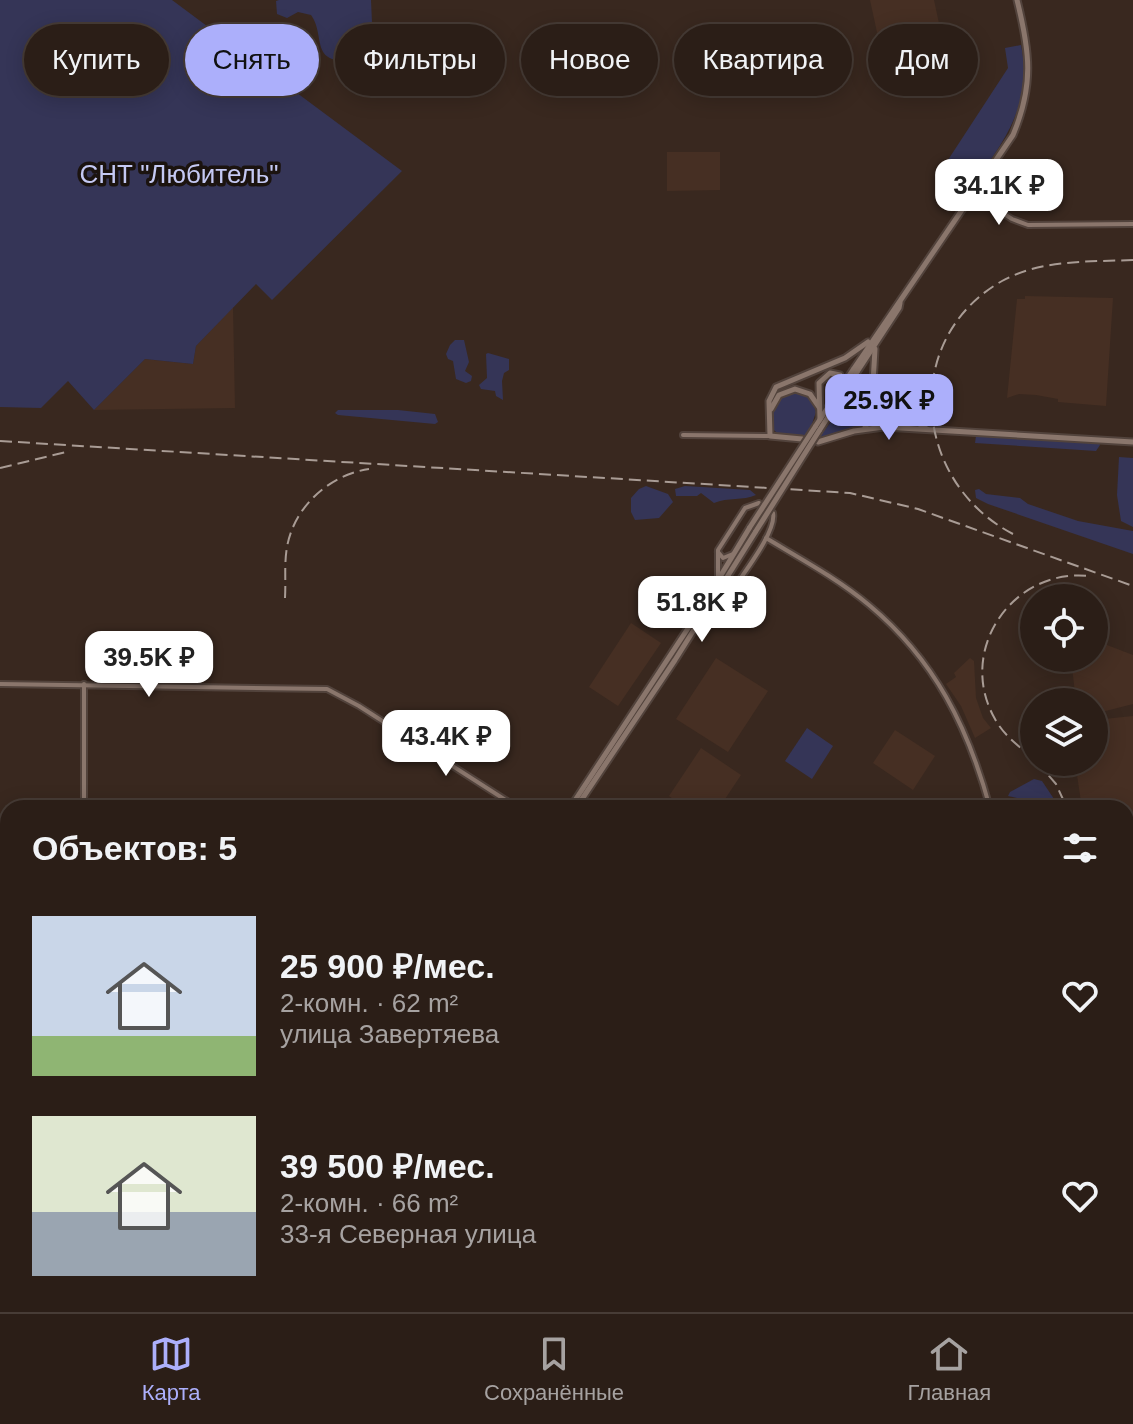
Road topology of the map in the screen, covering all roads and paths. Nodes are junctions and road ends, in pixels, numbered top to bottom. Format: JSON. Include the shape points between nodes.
{"nodes":[{"id":1,"x":1017,"y":0,"type":"edge"},
{"id":2,"x":973,"y":194,"type":"junction"},
{"id":3,"x":1133,"y":224,"type":"edge"},
{"id":4,"x":874,"y":342,"type":"junction"},
{"id":5,"x":818,"y":368,"type":"junction"},
{"id":6,"x":853,"y":383,"type":"dead end"},
{"id":7,"x":844,"y":388,"type":"junction"},
{"id":8,"x":878,"y":399,"type":"junction"},
{"id":9,"x":868,"y":404,"type":"junction"},
{"id":10,"x":819,"y":407,"type":"junction"},
{"id":11,"x":770,"y":414,"type":"junction"},
{"id":12,"x":828,"y":418,"type":"junction"},
{"id":13,"x":820,"y":419,"type":"junction"},
{"id":14,"x":916,"y":426,"type":"junction"},
{"id":15,"x":817,"y":429,"type":"junction"},
{"id":16,"x":863,"y":429,"type":"junction"},
{"id":17,"x":683,"y":435,"type":"dead end"},
{"id":18,"x":770,"y":436,"type":"junction"},
{"id":19,"x":802,"y":439,"type":"dead end"},
{"id":20,"x":818,"y":442,"type":"dead end"},
{"id":21,"x":1133,"y":442,"type":"edge"},
{"id":22,"x":759,"y":503,"type":"dead end"},
{"id":23,"x":773,"y":513,"type":"dead end"},
{"id":24,"x":753,"y":529,"type":"junction"},
{"id":25,"x":766,"y":538,"type":"junction"},
{"id":26,"x":718,"y":550,"type":"junction"},
{"id":27,"x":735,"y":553,"type":"junction"},
{"id":28,"x":720,"y":584,"type":"junction"},
{"id":29,"x":730,"y":594,"type":"junction"},
{"id":30,"x":714,"y":598,"type":"junction"},
{"id":31,"x":0,"y":684,"type":"edge"},
{"id":32,"x":84,"y":684,"type":"junction"},
{"id":33,"x":642,"y":704,"type":"junction"},
{"id":34,"x":84,"y":800,"type":"edge"},
{"id":35,"x":506,"y":800,"type":"edge"},
{"id":36,"x":578,"y":800,"type":"edge"},
{"id":37,"x":987,"y":800,"type":"edge"}],
"edges":[{"from":1,"to":2,"type":"main road","via":[[1029,51],[1026,97],[1013,135]]},
{"from":2,"to":3,"type":"street","via":[[1028,225]]},
{"from":2,"to":4,"type":"main road"},
{"from":4,"to":5,"type":"main road"},
{"from":4,"to":7,"type":"main road","bridge":true},
{"from":4,"to":8,"type":"main road"},
{"from":5,"to":10,"type":"main road","via":[[842,376],[830,373],[820,380]]},
{"from":5,"to":11,"type":"main road","via":[[778,385],[770,395]]},
{"from":6,"to":8,"type":"main road"},
{"from":7,"to":12,"type":"main road"},
{"from":7,"to":13,"type":"main road"},
{"from":8,"to":14,"type":"main road"},
{"from":9,"to":12,"type":"main road","via":[[854,401]]},
{"from":9,"to":14,"type":"main road"},
{"from":9,"to":16,"type":"main road","via":[[872,418]]},
{"from":10,"to":11,"type":"main road","via":[[807,392],[791,389],[775,399]]},
{"from":10,"to":13,"type":"main road"},
{"from":11,"to":18,"type":"main road"},
{"from":12,"to":15,"type":"main road"},
{"from":13,"to":15,"type":"main road"},
{"from":14,"to":16,"type":"main road"},
{"from":14,"to":21,"type":"main road"},
{"from":15,"to":24,"type":"main road","bridge":true},
{"from":16,"to":20,"type":"main road"},
{"from":17,"to":18,"type":"street"},
{"from":18,"to":19,"type":"main road"},
{"from":22,"to":26,"type":"street","via":[[745,508]]},
{"from":23,"to":25,"type":"street"},
{"from":24,"to":27,"type":"main road"},
{"from":24,"to":28,"type":"main road"},
{"from":25,"to":29,"type":"street"},
{"from":25,"to":37,"type":"street","via":[[864,601],[910,647],[962,724]]},
{"from":26,"to":27,"type":"street","via":[[723,558]]},
{"from":26,"to":28,"type":"street"},
{"from":27,"to":28,"type":"main road"},
{"from":28,"to":29,"type":"street"},
{"from":28,"to":30,"type":"main road"},
{"from":28,"to":33,"type":"main road"},
{"from":29,"to":30,"type":"street"},
{"from":30,"to":33,"type":"main road"},
{"from":31,"to":32,"type":"street"},
{"from":32,"to":34,"type":"street"},
{"from":32,"to":35,"type":"street","via":[[327,689]]},
{"from":33,"to":36,"type":"main road"}]}
